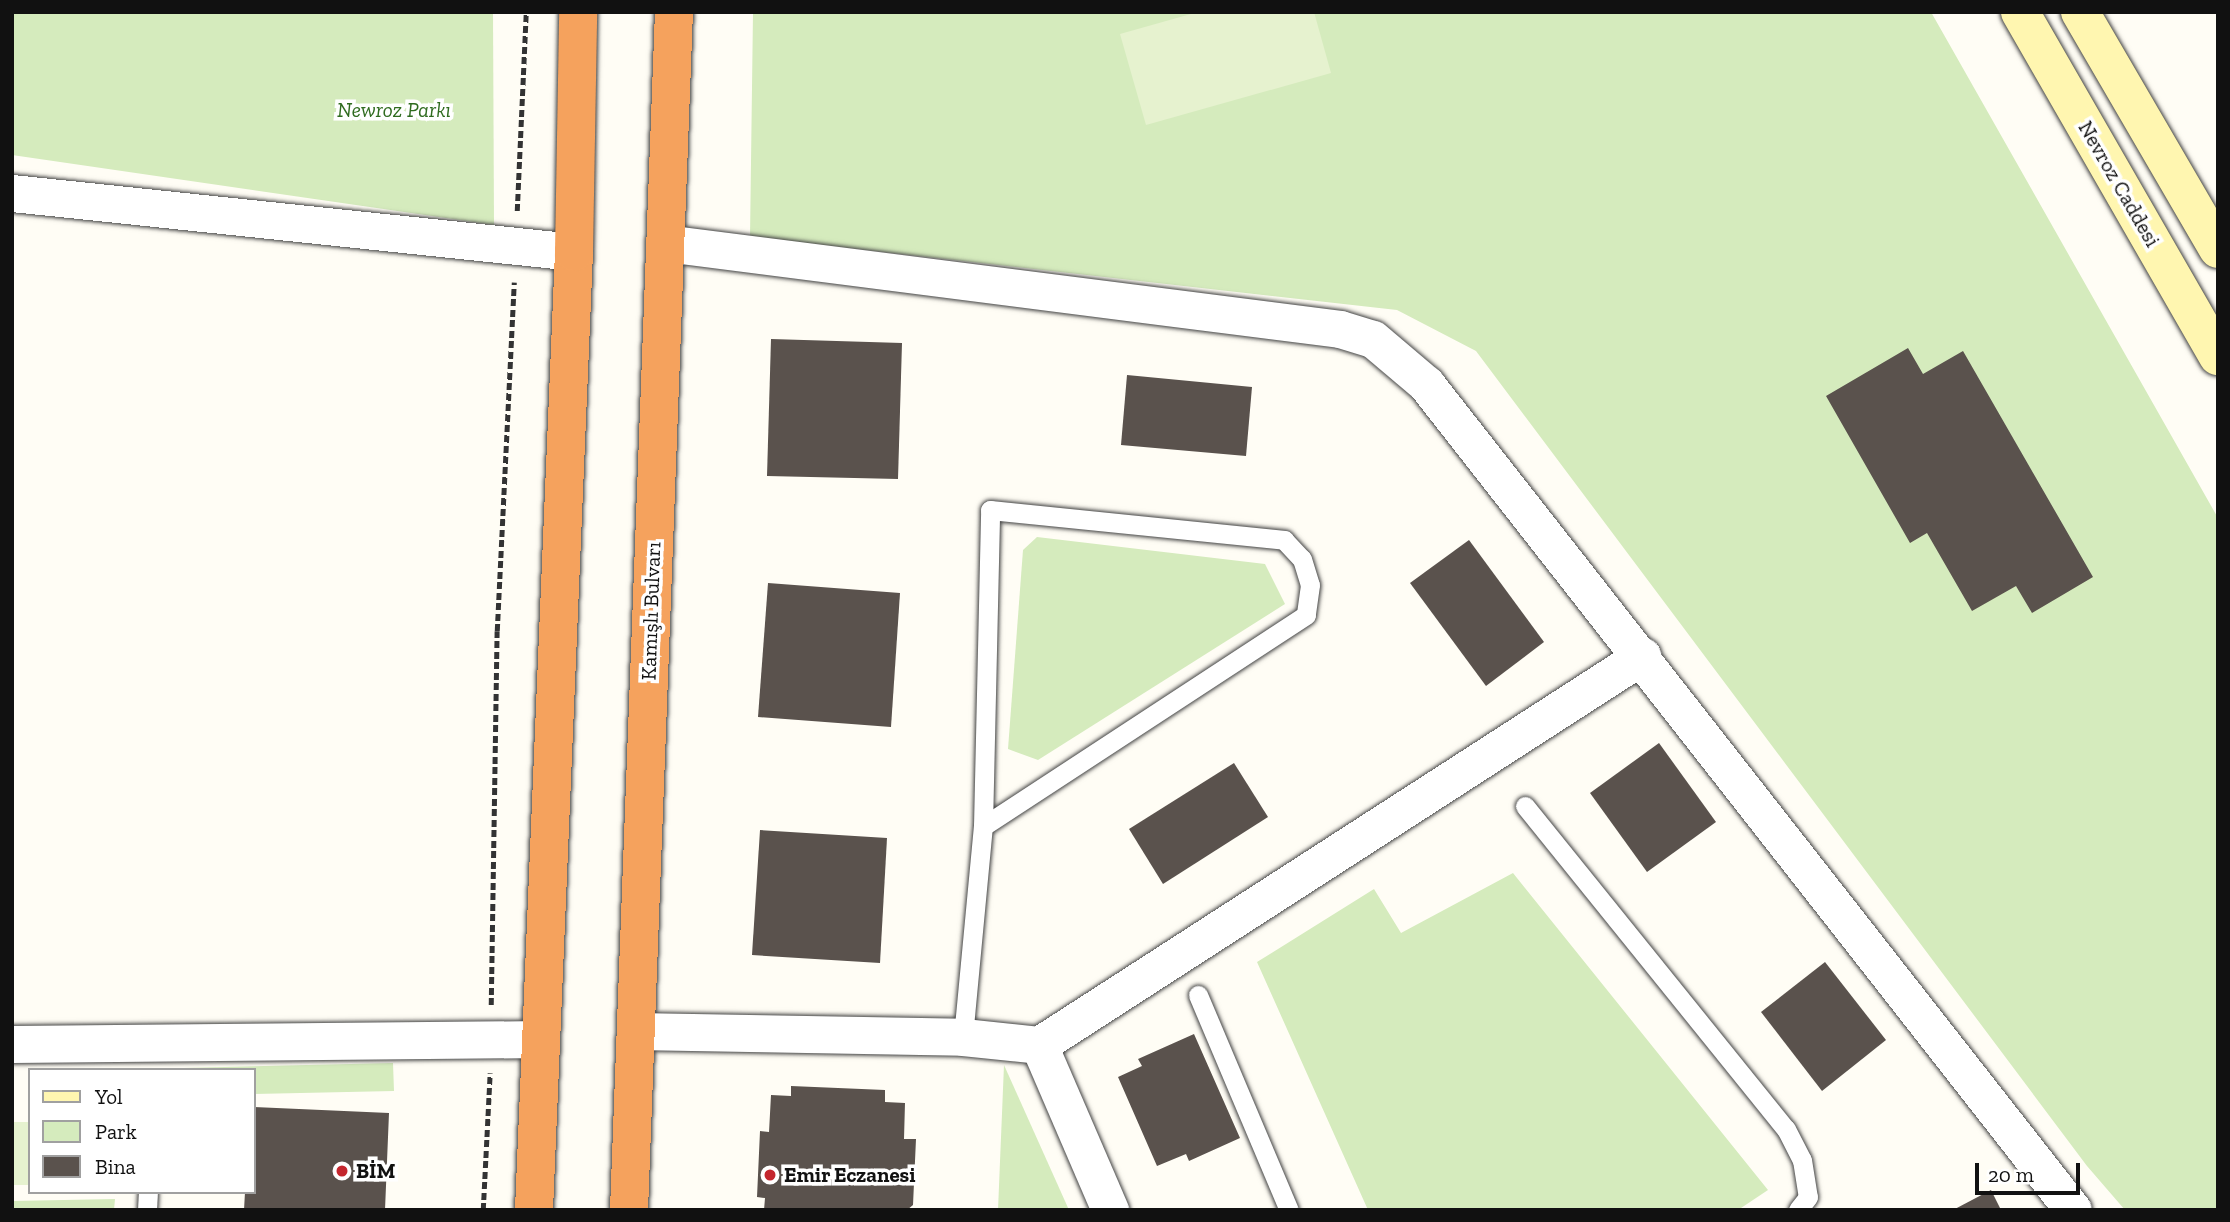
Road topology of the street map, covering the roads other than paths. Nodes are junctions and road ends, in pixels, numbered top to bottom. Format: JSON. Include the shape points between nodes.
{"nodes":[{"id":1,"x":578,"y":12,"type":"edge"},
{"id":2,"x":674,"y":12,"type":"edge"},
{"id":3,"x":2020,"y":12,"type":"edge"},
{"id":4,"x":2080,"y":12,"type":"edge"},
{"id":5,"x":12,"y":193,"type":"edge"},
{"id":6,"x":665,"y":243,"type":"junction"},
{"id":7,"x":2218,"y":249,"type":"edge"},
{"id":8,"x":574,"y":253,"type":"junction"},
{"id":9,"x":2218,"y":356,"type":"edge"},
{"id":10,"x":1642,"y":656,"type":"junction"},
{"id":11,"x":1525,"y":806,"type":"dead end"},
{"id":12,"x":983,"y":826,"type":"junction"},
{"id":13,"x":1198,"y":995,"type":"dead end"},
{"id":14,"x":635,"y":1031,"type":"junction"},
{"id":15,"x":963,"y":1037,"type":"junction"},
{"id":16,"x":541,"y":1039,"type":"junction"},
{"id":17,"x":12,"y":1044,"type":"edge"},
{"id":18,"x":1039,"y":1045,"type":"junction"},
{"id":19,"x":534,"y":1210,"type":"edge"},
{"id":20,"x":629,"y":1210,"type":"edge"},
{"id":21,"x":1110,"y":1210,"type":"edge"},
{"id":22,"x":1289,"y":1210,"type":"edge"},
{"id":23,"x":1798,"y":1210,"type":"edge"},
{"id":24,"x":2073,"y":1210,"type":"edge"}],
"edges":[{"from":1,"to":8,"type":"highway"},
{"from":2,"to":6,"type":"highway","name":"Kamışlı Bulvarı"},
{"from":3,"to":9,"type":"main road","name":"Nevroz Caddesi"},
{"from":4,"to":7,"type":"main road"},
{"from":5,"to":8,"type":"street"},
{"from":6,"to":10,"type":"street","via":[[1340,329],[1373,339],[1426,384]]},
{"from":6,"to":14,"type":"highway","name":"Kamışlı Bulvarı"},
{"from":8,"to":16,"type":"highway"},
{"from":10,"to":18,"type":"street"},
{"from":10,"to":24,"type":"street"},
{"from":11,"to":23,"type":"lane","via":[[1786,1129],[1802,1160],[1808,1197]]},
{"from":12,"to":12,"type":"lane","via":[[1306,615],[1310,585],[1302,559],[1284,540],[990,510]]},
{"from":12,"to":15,"type":"lane"},
{"from":13,"to":22,"type":"lane"},
{"from":14,"to":15,"type":"street"},
{"from":14,"to":20,"type":"highway","name":"Kamışlı Bulvarı"},
{"from":15,"to":18,"type":"street"},
{"from":16,"to":17,"type":"street"},
{"from":16,"to":19,"type":"highway"},
{"from":18,"to":21,"type":"street"}]}
